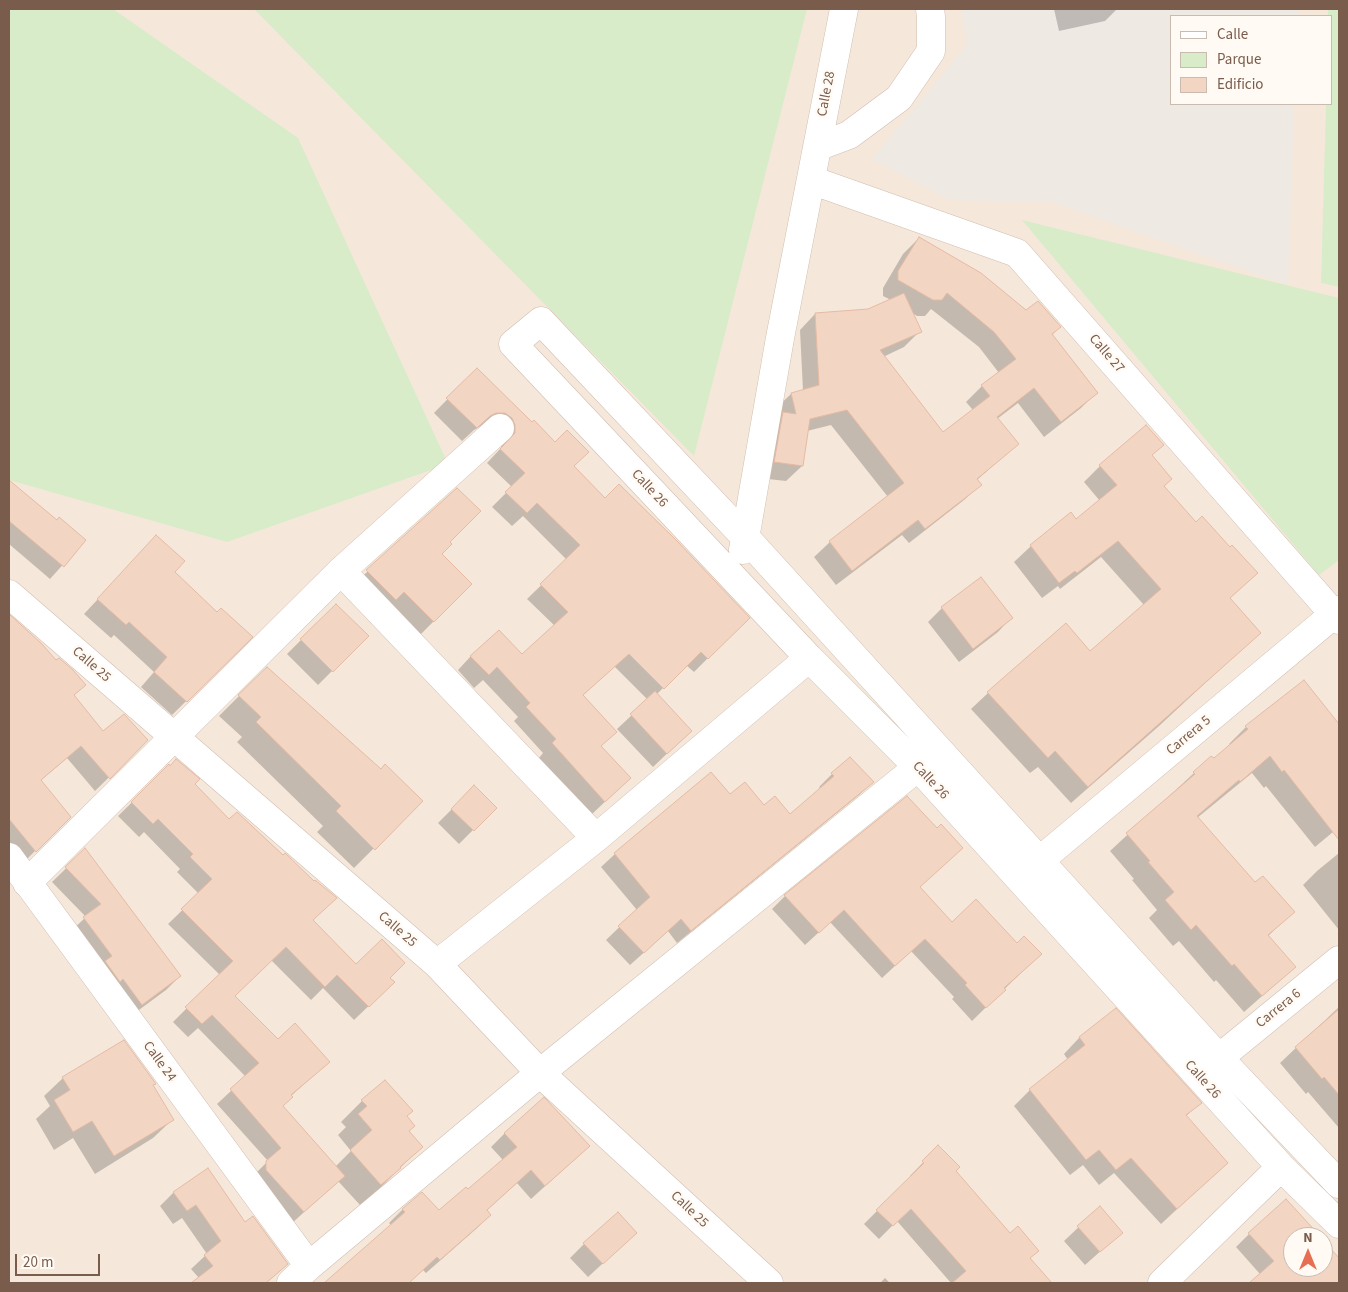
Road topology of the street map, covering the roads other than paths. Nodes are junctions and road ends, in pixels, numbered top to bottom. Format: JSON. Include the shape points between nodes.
{"nodes":[{"id":1,"x":844,"y":9,"type":"edge"},
{"id":2,"x":930,"y":9,"type":"edge"},
{"id":3,"x":817,"y":147,"type":"junction"},
{"id":4,"x":811,"y":180,"type":"junction"},
{"id":5,"x":500,"y":428,"type":"dead end"},
{"id":6,"x":746,"y":538,"type":"junction"},
{"id":7,"x":341,"y":571,"type":"junction"},
{"id":8,"x":738,"y":583,"type":"junction"},
{"id":9,"x":9,"y":594,"type":"edge"},
{"id":10,"x":1338,"y":615,"type":"edge"},
{"id":11,"x":809,"y":658,"type":"junction"},
{"id":12,"x":174,"y":737,"type":"junction"},
{"id":13,"x":918,"y":767,"type":"junction"},
{"id":14,"x":596,"y":838,"type":"junction"},
{"id":15,"x":9,"y":857,"type":"edge"},
{"id":16,"x":1039,"y":862,"type":"junction"},
{"id":17,"x":28,"y":883,"type":"junction"},
{"id":18,"x":1339,"y":960,"type":"edge"},
{"id":19,"x":437,"y":964,"type":"junction"},
{"id":20,"x":1219,"y":1058,"type":"junction"},
{"id":21,"x":540,"y":1072,"type":"junction"},
{"id":22,"x":1281,"y":1166,"type":"junction"},
{"id":23,"x":1339,"y":1184,"type":"edge"},
{"id":24,"x":1339,"y":1224,"type":"edge"},
{"id":25,"x":300,"y":1275,"type":"edge"},
{"id":26,"x":755,"y":1279,"type":"edge"},
{"id":27,"x":1162,"y":1283,"type":"edge"}],
"edges":[{"from":1,"to":3,"type":"street","name":"Calle 28"},
{"from":2,"to":3,"type":"street","via":[[930,51],[899,98],[848,135]]},
{"from":3,"to":4,"type":"street","name":"Calle 28"},
{"from":4,"to":6,"type":"street","name":"Calle 28"},
{"from":4,"to":10,"type":"street","name":"Calle 27","via":[[1017,253]]},
{"from":5,"to":7,"type":"street"},
{"from":6,"to":8,"type":"street","name":"Calle 28"},
{"from":6,"to":8,"type":"street","name":"Calle 26","via":[[541,321],[513,344]]},
{"from":6,"to":16,"type":"street","name":"Calle 26"},
{"from":7,"to":12,"type":"street"},
{"from":7,"to":14,"type":"street"},
{"from":8,"to":11,"type":"street","name":"Calle 26"},
{"from":9,"to":12,"type":"street","name":"Calle 25"},
{"from":10,"to":16,"type":"street","name":"Carrera 5"},
{"from":11,"to":13,"type":"street","name":"Calle 26"},
{"from":11,"to":14,"type":"street"},
{"from":12,"to":17,"type":"street"},
{"from":12,"to":19,"type":"street","name":"Calle 25"},
{"from":13,"to":21,"type":"street"},
{"from":13,"to":22,"type":"street","name":"Calle 26"},
{"from":14,"to":19,"type":"street"},
{"from":15,"to":17,"type":"street","name":"Calle 24"},
{"from":16,"to":20,"type":"street","name":"Calle 26"},
{"from":17,"to":25,"type":"street","name":"Calle 24"},
{"from":18,"to":20,"type":"street","name":"Carrera 6"},
{"from":19,"to":21,"type":"street","name":"Calle 25"},
{"from":20,"to":23,"type":"street","name":"Calle 26"},
{"from":21,"to":25,"type":"street"},
{"from":21,"to":26,"type":"street","name":"Calle 25"},
{"from":22,"to":24,"type":"street","name":"Calle 26"},
{"from":22,"to":27,"type":"street"}]}
